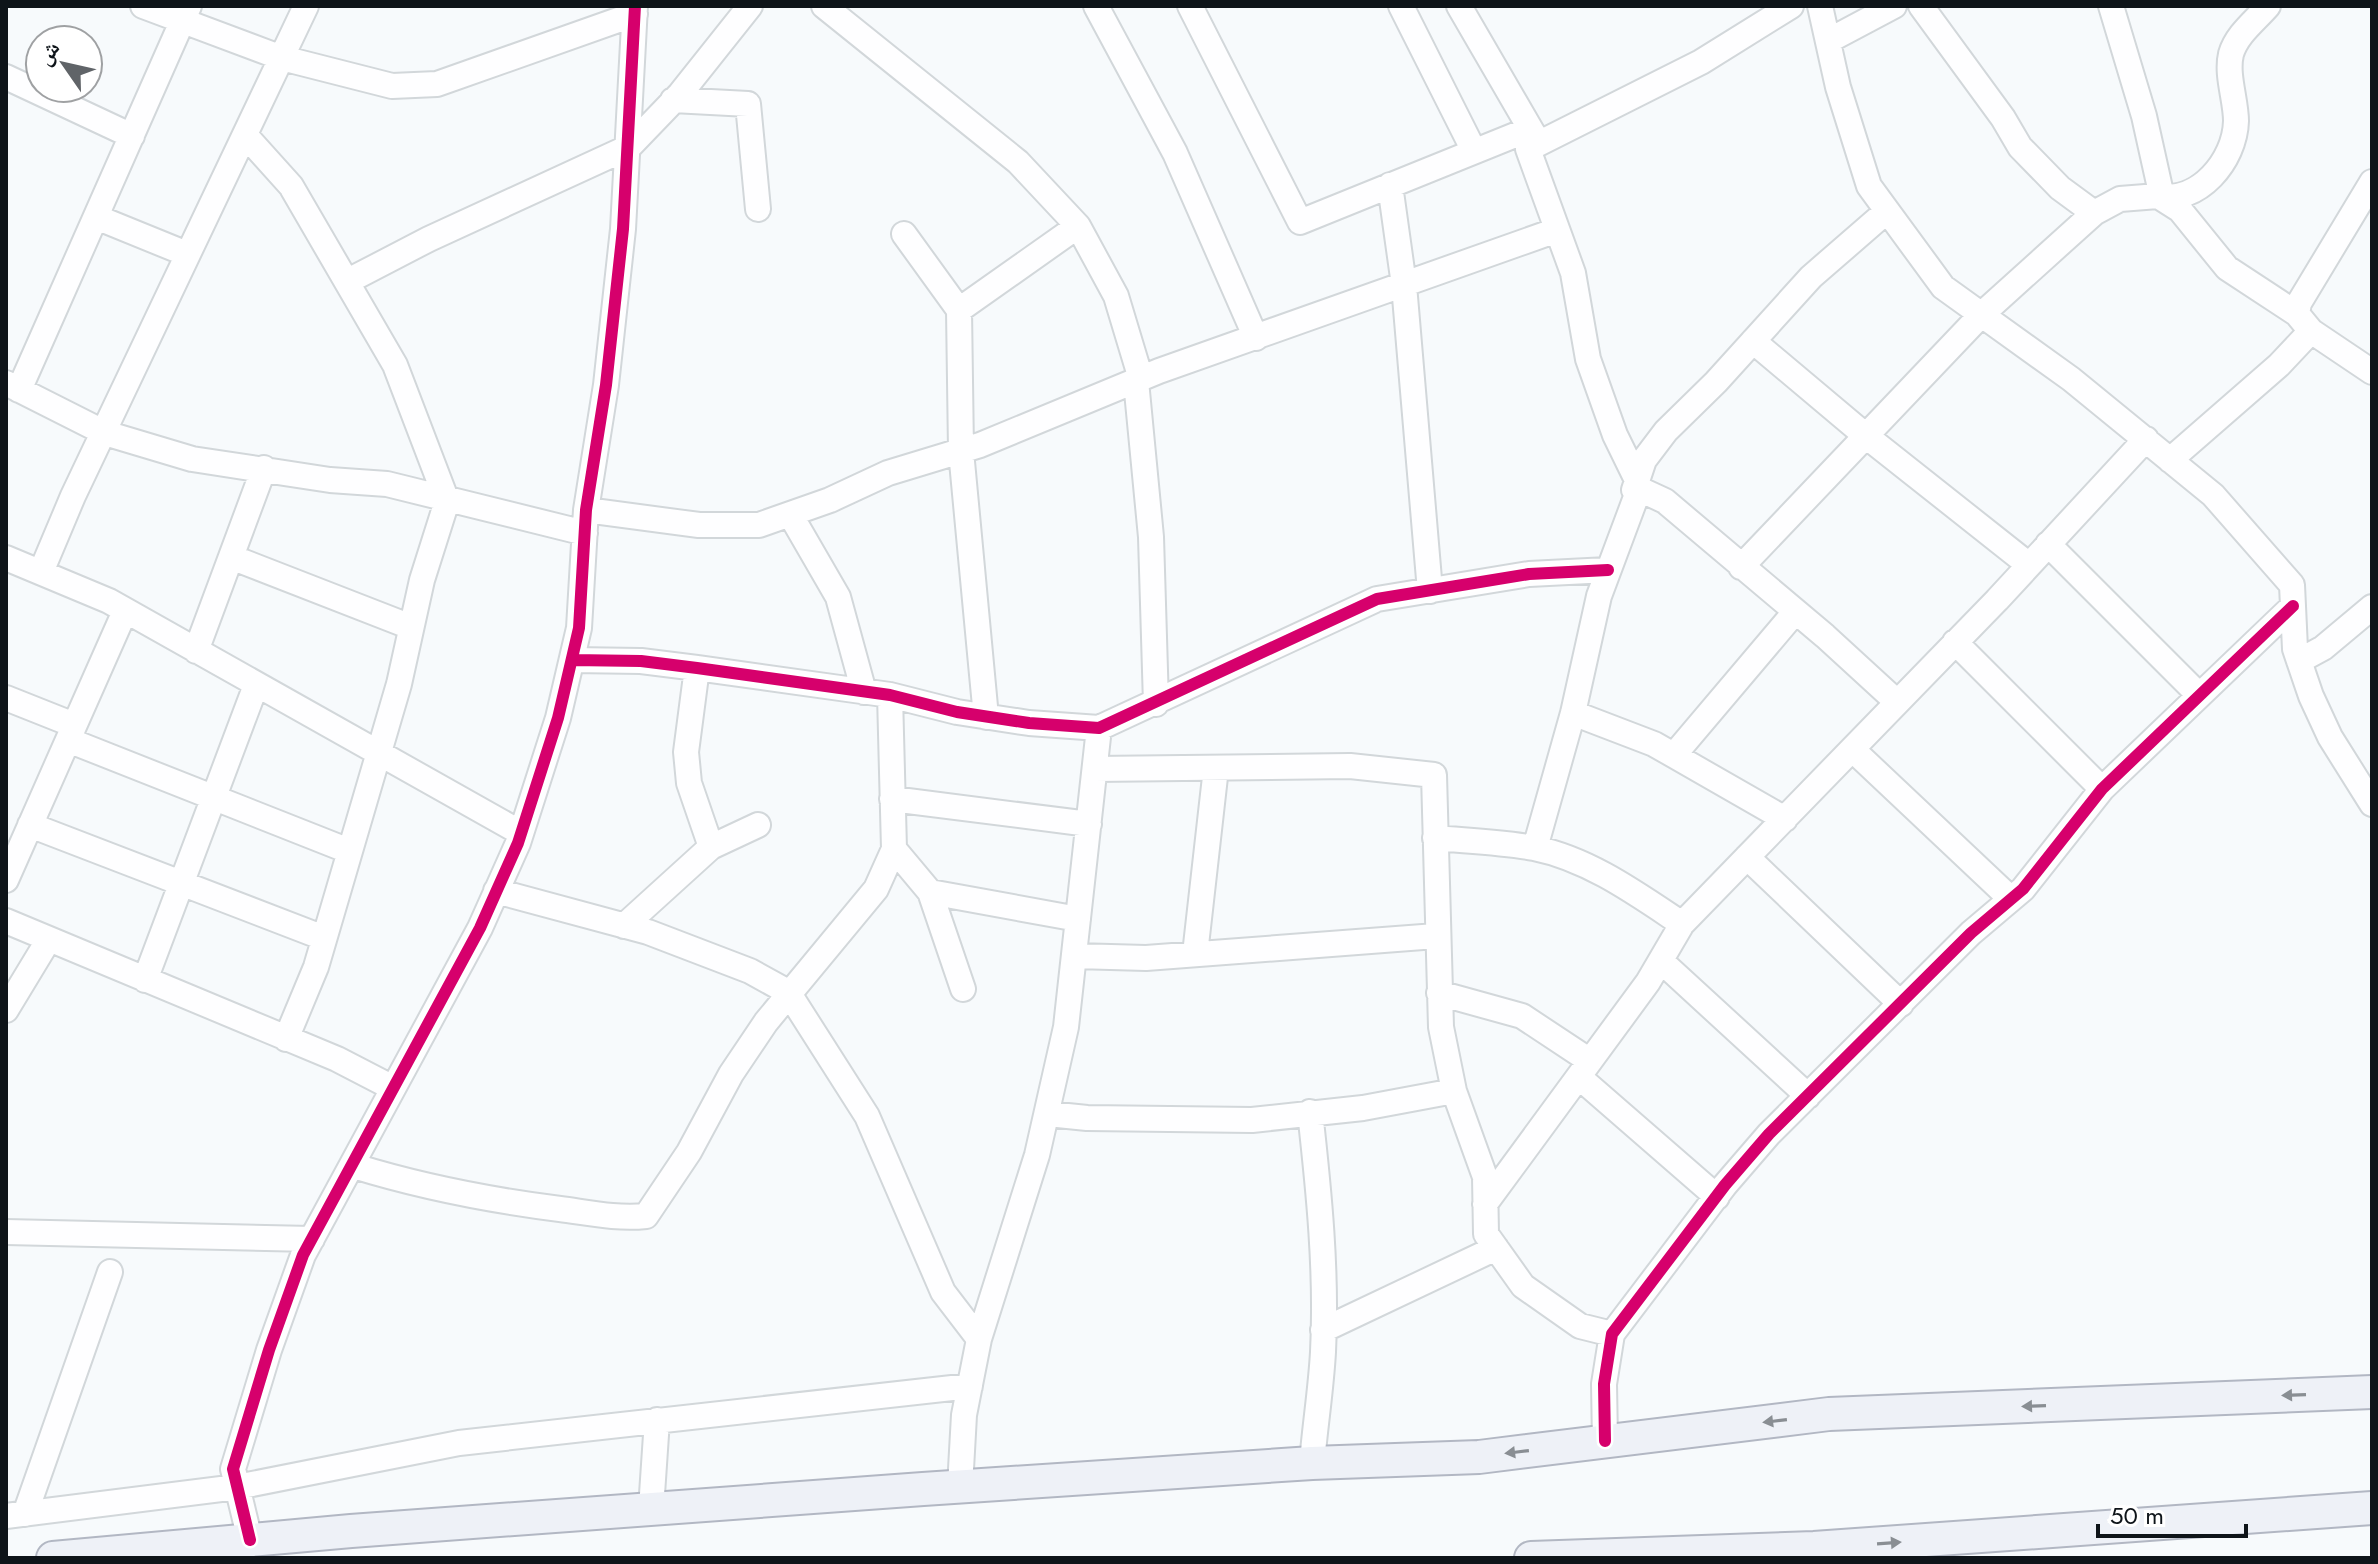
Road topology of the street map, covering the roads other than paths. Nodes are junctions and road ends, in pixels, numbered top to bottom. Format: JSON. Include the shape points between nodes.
{"nodes":[{"id":1,"x":143,"y":6,"type":"edge"},
{"id":2,"x":306,"y":6,"type":"edge"},
{"id":3,"x":750,"y":6,"type":"edge"},
{"id":4,"x":824,"y":6,"type":"edge"},
{"id":5,"x":1096,"y":6,"type":"edge"},
{"id":6,"x":1190,"y":6,"type":"edge"},
{"id":7,"x":1401,"y":6,"type":"edge"},
{"id":8,"x":1459,"y":6,"type":"edge"},
{"id":9,"x":1791,"y":6,"type":"edge"},
{"id":10,"x":1820,"y":6,"type":"edge"},
{"id":11,"x":1894,"y":6,"type":"edge"},
{"id":12,"x":1921,"y":6,"type":"edge"},
{"id":13,"x":2111,"y":6,"type":"edge"},
{"id":14,"x":2268,"y":6,"type":"edge"},
{"id":15,"x":635,"y":10,"type":"edge"},
{"id":16,"x":186,"y":14,"type":"edge"},
{"id":17,"x":1828,"y":41,"type":"junction"},
{"id":18,"x":282,"y":58,"type":"junction"},
{"id":19,"x":6,"y":77,"type":"edge"},
{"id":20,"x":673,"y":100,"type":"junction"},
{"id":21,"x":132,"y":136,"type":"junction"},
{"id":22,"x":246,"y":136,"type":"junction"},
{"id":23,"x":1535,"y":136,"type":"junction"},
{"id":24,"x":629,"y":147,"type":"junction"},
{"id":25,"x":1474,"y":151,"type":"junction"},
{"id":26,"x":2372,"y":182,"type":"edge"},
{"id":27,"x":1390,"y":185,"type":"junction"},
{"id":28,"x":2160,"y":196,"type":"junction"},
{"id":29,"x":758,"y":209,"type":"dead end"},
{"id":30,"x":1887,"y":211,"type":"junction"},
{"id":31,"x":2094,"y":213,"type":"junction"},
{"id":32,"x":96,"y":217,"type":"junction"},
{"id":33,"x":1078,"y":226,"type":"junction"},
{"id":34,"x":1557,"y":230,"type":"junction"},
{"id":35,"x":904,"y":234,"type":"dead end"},
{"id":36,"x":187,"y":254,"type":"junction"},
{"id":37,"x":348,"y":281,"type":"junction"},
{"id":38,"x":1404,"y":285,"type":"junction"},
{"id":39,"x":959,"y":310,"type":"junction"},
{"id":40,"x":1981,"y":315,"type":"junction"},
{"id":41,"x":2304,"y":322,"type":"junction"},
{"id":42,"x":1256,"y":338,"type":"junction"},
{"id":43,"x":1753,"y":341,"type":"junction"},
{"id":44,"x":2372,"y":372,"type":"edge"},
{"id":45,"x":1138,"y":380,"type":"junction"},
{"id":46,"x":13,"y":386,"type":"edge"},
{"id":47,"x":105,"y":433,"type":"junction"},
{"id":48,"x":1866,"y":436,"type":"junction"},
{"id":49,"x":2146,"y":439,"type":"junction"},
{"id":50,"x":961,"y":451,"type":"junction"},
{"id":51,"x":2170,"y":460,"type":"junction"},
{"id":52,"x":264,"y":468,"type":"junction"},
{"id":53,"x":1635,"y":487,"type":"junction"},
{"id":54,"x":447,"y":501,"type":"junction"},
{"id":55,"x":790,"y":514,"type":"junction"},
{"id":56,"x":585,"y":521,"type":"junction"},
{"id":57,"x":2048,"y":544,"type":"junction"},
{"id":58,"x":231,"y":557,"type":"junction"},
{"id":59,"x":6,"y":558,"type":"edge"},
{"id":60,"x":2029,"y":565,"type":"junction"},
{"id":61,"x":1741,"y":567,"type":"junction"},
{"id":62,"x":1608,"y":570,"type":"junction"},
{"id":63,"x":41,"y":572,"type":"junction"},
{"id":64,"x":1430,"y":591,"type":"junction"},
{"id":65,"x":2293,"y":606,"type":"junction"},
{"id":66,"x":2372,"y":607,"type":"edge"},
{"id":67,"x":125,"y":611,"type":"junction"},
{"id":68,"x":1795,"y":612,"type":"junction"},
{"id":69,"x":411,"y":627,"type":"junction"},
{"id":70,"x":1955,"y":642,"type":"junction"},
{"id":71,"x":196,"y":651,"type":"junction"},
{"id":72,"x":572,"y":660,"type":"junction"},
{"id":73,"x":2299,"y":661,"type":"junction"},
{"id":74,"x":697,"y":668,"type":"junction"},
{"id":75,"x":256,"y":685,"type":"junction"},
{"id":76,"x":864,"y":692,"type":"junction"},
{"id":77,"x":890,"y":695,"type":"junction"},
{"id":78,"x":2199,"y":695,"type":"junction"},
{"id":79,"x":6,"y":698,"type":"edge"},
{"id":80,"x":1897,"y":702,"type":"junction"},
{"id":81,"x":1156,"y":704,"type":"junction"},
{"id":82,"x":1573,"y":713,"type":"junction"},
{"id":83,"x":986,"y":717,"type":"junction"},
{"id":84,"x":1099,"y":728,"type":"junction"},
{"id":85,"x":71,"y":733,"type":"junction"},
{"id":86,"x":1853,"y":750,"type":"junction"},
{"id":87,"x":378,"y":754,"type":"junction"},
{"id":88,"x":1674,"y":755,"type":"junction"},
{"id":89,"x":1216,"y":768,"type":"junction"},
{"id":90,"x":1095,"y":769,"type":"junction"},
{"id":91,"x":2102,"y":789,"type":"junction"},
{"id":92,"x":213,"y":797,"type":"junction"},
{"id":93,"x":892,"y":799,"type":"junction"},
{"id":94,"x":2372,"y":804,"type":"edge"},
{"id":95,"x":1785,"y":819,"type":"junction"},
{"id":96,"x":1089,"y":824,"type":"junction"},
{"id":97,"x":30,"y":825,"type":"junction"},
{"id":98,"x":758,"y":825,"type":"dead end"},
{"id":99,"x":521,"y":833,"type":"junction"},
{"id":100,"x":1435,"y":838,"type":"junction"},
{"id":101,"x":711,"y":847,"type":"junction"},
{"id":102,"x":1535,"y":848,"type":"junction"},
{"id":103,"x":894,"y":849,"type":"junction"},
{"id":104,"x":349,"y":851,"type":"junction"},
{"id":105,"x":1747,"y":857,"type":"junction"},
{"id":106,"x":6,"y":880,"type":"edge"},
{"id":107,"x":182,"y":883,"type":"junction"},
{"id":108,"x":496,"y":891,"type":"junction"},
{"id":109,"x":930,"y":892,"type":"junction"},
{"id":110,"x":2011,"y":899,"type":"junction"},
{"id":111,"x":1078,"y":919,"type":"junction"},
{"id":112,"x":6,"y":921,"type":"edge"},
{"id":113,"x":1682,"y":924,"type":"junction"},
{"id":114,"x":624,"y":926,"type":"junction"},
{"id":115,"x":1436,"y":936,"type":"junction"},
{"id":116,"x":324,"y":938,"type":"junction"},
{"id":117,"x":49,"y":939,"type":"junction"},
{"id":118,"x":1195,"y":954,"type":"junction"},
{"id":119,"x":1075,"y":956,"type":"junction"},
{"id":120,"x":1661,"y":961,"type":"junction"},
{"id":121,"x":145,"y":980,"type":"junction"},
{"id":122,"x":963,"y":989,"type":"dead end"},
{"id":123,"x":788,"y":992,"type":"junction"},
{"id":124,"x":1439,"y":993,"type":"junction"},
{"id":125,"x":1901,"y":1004,"type":"junction"},
{"id":126,"x":6,"y":1010,"type":"edge"},
{"id":127,"x":286,"y":1039,"type":"junction"},
{"id":128,"x":1584,"y":1069,"type":"junction"},
{"id":129,"x":393,"y":1088,"type":"junction"},
{"id":130,"x":1454,"y":1091,"type":"junction"},
{"id":131,"x":1808,"y":1096,"type":"junction"},
{"id":132,"x":1310,"y":1112,"type":"junction"},
{"id":133,"x":1048,"y":1114,"type":"junction"},
{"id":134,"x":354,"y":1166,"type":"junction"},
{"id":135,"x":1717,"y":1197,"type":"junction"},
{"id":136,"x":1485,"y":1204,"type":"junction"},
{"id":137,"x":6,"y":1232,"type":"edge"},
{"id":138,"x":312,"y":1239,"type":"junction"},
{"id":139,"x":1496,"y":1248,"type":"junction"},
{"id":140,"x":110,"y":1272,"type":"dead end"},
{"id":141,"x":1323,"y":1330,"type":"junction"},
{"id":142,"x":1612,"y":1334,"type":"junction"},
{"id":143,"x":979,"y":1339,"type":"junction"},
{"id":144,"x":970,"y":1386,"type":"junction"},
{"id":145,"x":2372,"y":1392,"type":"edge"},
{"id":146,"x":657,"y":1420,"type":"junction"},
{"id":147,"x":1605,"y":1441,"type":"junction"},
{"id":148,"x":1312,"y":1463,"type":"junction"},
{"id":149,"x":237,"y":1487,"type":"junction"},
{"id":150,"x":960,"y":1487,"type":"junction"},
{"id":151,"x":2372,"y":1508,"type":"edge"},
{"id":152,"x":651,"y":1509,"type":"junction"},
{"id":153,"x":15,"y":1515,"type":"edge"},
{"id":154,"x":250,"y":1540,"type":"junction"},
{"id":155,"x":67,"y":1557,"type":"edge"},
{"id":156,"x":1531,"y":1558,"type":"edge"}],
"edges":[{"from":1,"to":16,"type":"street"},
{"from":2,"to":18,"type":"street"},
{"from":3,"to":20,"type":"street"},
{"from":4,"to":33,"type":"street","via":[[1018,162]]},
{"from":5,"to":42,"type":"street","via":[[1175,153]]},
{"from":6,"to":27,"type":"street","via":[[1300,222]]},
{"from":7,"to":25,"type":"street"},
{"from":8,"to":23,"type":"street"},
{"from":9,"to":23,"type":"street","via":[[1676,75]]},
{"from":10,"to":17,"type":"street"},
{"from":11,"to":17,"type":"street"},
{"from":12,"to":31,"type":"street","via":[[2030,158]]},
{"from":13,"to":28,"type":"street","via":[[2144,116]]},
{"from":14,"to":28,"type":"street","via":[[2232,52],[2236,126],[2229,149],[2196,193]]},
{"from":15,"to":18,"type":"street","via":[[437,84],[392,86]]},
{"from":15,"to":24,"type":"street"},
{"from":16,"to":18,"type":"street"},
{"from":16,"to":21,"type":"street"},
{"from":17,"to":30,"type":"street","via":[[1869,186]]},
{"from":18,"to":22,"type":"street"},
{"from":19,"to":21,"type":"street"},
{"from":20,"to":24,"type":"street"},
{"from":20,"to":29,"type":"street","via":[[748,104]]},
{"from":21,"to":32,"type":"street"},
{"from":22,"to":36,"type":"street"},
{"from":22,"to":37,"type":"street","via":[[291,186]]},
{"from":23,"to":25,"type":"street"},
{"from":23,"to":34,"type":"street","via":[[1528,149]]},
{"from":24,"to":37,"type":"street"},
{"from":24,"to":56,"type":"street","via":[[606,385]]},
{"from":25,"to":27,"type":"street"},
{"from":26,"to":41,"type":"street","via":[[2299,303]]},
{"from":27,"to":38,"type":"street"},
{"from":28,"to":31,"type":"street","via":[[2120,199]]},
{"from":28,"to":41,"type":"street","via":[[2180,210],[2227,268]]},
{"from":30,"to":40,"type":"street","via":[[1943,287]]},
{"from":30,"to":43,"type":"street","via":[[1811,277]]},
{"from":31,"to":40,"type":"street"},
{"from":32,"to":36,"type":"street"},
{"from":32,"to":46,"type":"street"},
{"from":33,"to":39,"type":"street"},
{"from":33,"to":45,"type":"street","via":[[1116,296]]},
{"from":34,"to":38,"type":"street"},
{"from":34,"to":53,"type":"street","via":[[1573,273],[1588,359]]},
{"from":35,"to":39,"type":"street"},
{"from":36,"to":47,"type":"street"},
{"from":37,"to":54,"type":"street","via":[[395,365]]},
{"from":38,"to":42,"type":"street"},
{"from":38,"to":64,"type":"street"},
{"from":39,"to":50,"type":"street"},
{"from":40,"to":48,"type":"street"},
{"from":40,"to":49,"type":"street"},
{"from":41,"to":44,"type":"street"},
{"from":41,"to":51,"type":"street","via":[[2279,365]]},
{"from":42,"to":45,"type":"street"},
{"from":43,"to":48,"type":"street"},
{"from":43,"to":53,"type":"street","via":[[1666,431],[1644,460]]},
{"from":45,"to":50,"type":"street"},
{"from":45,"to":81,"type":"street","via":[[1151,537]]},
{"from":46,"to":47,"type":"street"},
{"from":47,"to":52,"type":"street","via":[[192,459]]},
{"from":47,"to":63,"type":"street"},
{"from":48,"to":60,"type":"street"},
{"from":48,"to":61,"type":"street"},
{"from":49,"to":51,"type":"street"},
{"from":49,"to":57,"type":"street"},
{"from":50,"to":55,"type":"street","via":[[888,473]]},
{"from":50,"to":83,"type":"street"},
{"from":51,"to":65,"type":"street","via":[[2213,495],[2292,585]]},
{"from":52,"to":54,"type":"street","via":[[387,484]]},
{"from":52,"to":58,"type":"street"},
{"from":53,"to":61,"type":"street","via":[[1654,494]]},
{"from":53,"to":62,"type":"street"},
{"from":54,"to":56,"type":"street"},
{"from":54,"to":69,"type":"street"},
{"from":55,"to":56,"type":"street","via":[[759,525]]},
{"from":55,"to":76,"type":"street","via":[[838,597]]},
{"from":56,"to":72,"type":"street"},
{"from":57,"to":60,"type":"street"},
{"from":57,"to":78,"type":"street"},
{"from":58,"to":69,"type":"street"},
{"from":58,"to":71,"type":"street"},
{"from":59,"to":63,"type":"street"},
{"from":60,"to":70,"type":"street"},
{"from":61,"to":68,"type":"street"},
{"from":62,"to":64,"type":"street","via":[[1529,574]]},
{"from":62,"to":82,"type":"street"},
{"from":63,"to":67,"type":"street"},
{"from":64,"to":81,"type":"street","via":[[1377,599]]},
{"from":65,"to":73,"type":"street"},
{"from":65,"to":78,"type":"street"},
{"from":66,"to":73,"type":"street"},
{"from":67,"to":71,"type":"street"},
{"from":67,"to":85,"type":"street"},
{"from":68,"to":80,"type":"street"},
{"from":68,"to":88,"type":"street"},
{"from":69,"to":87,"type":"street"},
{"from":70,"to":80,"type":"street"},
{"from":70,"to":91,"type":"street"},
{"from":71,"to":75,"type":"street"},
{"from":72,"to":74,"type":"street"},
{"from":72,"to":99,"type":"street"},
{"from":73,"to":94,"type":"street","via":[[2330,737]]},
{"from":74,"to":76,"type":"street"},
{"from":74,"to":101,"type":"street","via":[[686,752],[689,783]]},
{"from":75,"to":87,"type":"street"},
{"from":75,"to":92,"type":"street"},
{"from":76,"to":77,"type":"street"},
{"from":77,"to":83,"type":"street"},
{"from":77,"to":93,"type":"street"},
{"from":78,"to":91,"type":"street"},
{"from":79,"to":85,"type":"street"},
{"from":80,"to":86,"type":"street"},
{"from":81,"to":84,"type":"street"},
{"from":82,"to":88,"type":"street"},
{"from":82,"to":102,"type":"street"},
{"from":83,"to":84,"type":"street"},
{"from":84,"to":90,"type":"street"},
{"from":85,"to":92,"type":"street"},
{"from":85,"to":97,"type":"street"},
{"from":86,"to":95,"type":"street"},
{"from":86,"to":110,"type":"street"},
{"from":87,"to":99,"type":"street"},
{"from":87,"to":104,"type":"street"},
{"from":88,"to":95,"type":"street"},
{"from":89,"to":90,"type":"street"},
{"from":89,"to":100,"type":"street","via":[[1350,766],[1434,775]]},
{"from":89,"to":118,"type":"street"},
{"from":90,"to":96,"type":"street"},
{"from":91,"to":110,"type":"street"},
{"from":92,"to":104,"type":"street"},
{"from":92,"to":107,"type":"street"},
{"from":93,"to":96,"type":"street"},
{"from":93,"to":103,"type":"street"},
{"from":95,"to":105,"type":"street"},
{"from":96,"to":111,"type":"street"},
{"from":97,"to":106,"type":"street"},
{"from":97,"to":107,"type":"street"},
{"from":98,"to":101,"type":"street"},
{"from":99,"to":108,"type":"street"},
{"from":100,"to":102,"type":"street"},
{"from":100,"to":115,"type":"street"},
{"from":101,"to":114,"type":"street"},
{"from":102,"to":113,"type":"street","via":[[1605,875]]},
{"from":103,"to":109,"type":"street"},
{"from":103,"to":123,"type":"street","via":[[876,889]]},
{"from":104,"to":116,"type":"street"},
{"from":105,"to":113,"type":"street"},
{"from":105,"to":125,"type":"street"},
{"from":107,"to":116,"type":"street"},
{"from":107,"to":121,"type":"street"},
{"from":108,"to":114,"type":"street"},
{"from":108,"to":129,"type":"street"},
{"from":109,"to":111,"type":"street"},
{"from":109,"to":122,"type":"street"},
{"from":110,"to":125,"type":"street"},
{"from":111,"to":119,"type":"street"},
{"from":112,"to":117,"type":"street"},
{"from":113,"to":120,"type":"street"},
{"from":114,"to":123,"type":"street","via":[[750,971]]},
{"from":115,"to":118,"type":"street"},
{"from":115,"to":124,"type":"street"},
{"from":116,"to":127,"type":"street"},
{"from":117,"to":121,"type":"street"},
{"from":117,"to":126,"type":"street"},
{"from":118,"to":119,"type":"street"},
{"from":119,"to":133,"type":"street"},
{"from":120,"to":128,"type":"street"},
{"from":120,"to":131,"type":"street"},
{"from":121,"to":127,"type":"street"},
{"from":123,"to":134,"type":"street","via":[[731,1074],[689,1152],[646,1216],[621,1218],[485,1199],[417,1186]]},
{"from":123,"to":143,"type":"street","via":[[867,1116],[943,1292]]},
{"from":124,"to":128,"type":"street","via":[[1522,1016]]},
{"from":124,"to":130,"type":"street"},
{"from":125,"to":131,"type":"street"},
{"from":127,"to":129,"type":"street"},
{"from":128,"to":135,"type":"street"},
{"from":128,"to":136,"type":"street"},
{"from":129,"to":134,"type":"street"},
{"from":130,"to":132,"type":"street"},
{"from":130,"to":136,"type":"street","via":[[1485,1177]]},
{"from":131,"to":135,"type":"street"},
{"from":132,"to":133,"type":"street","via":[[1191,1121]]},
{"from":132,"to":141,"type":"street","via":[[1320,1200]]},
{"from":133,"to":143,"type":"street"},
{"from":134,"to":138,"type":"street"},
{"from":135,"to":142,"type":"street"},
{"from":136,"to":139,"type":"street","via":[[1486,1234]]},
{"from":137,"to":138,"type":"street"},
{"from":138,"to":149,"type":"street","via":[[255,1394],[233,1469]]},
{"from":139,"to":141,"type":"street"},
{"from":139,"to":142,"type":"street","via":[[1523,1286],[1580,1326]]},
{"from":140,"to":153,"type":"street"},
{"from":141,"to":148,"type":"street"},
{"from":142,"to":147,"type":"street","via":[[1604,1384]]},
{"from":143,"to":144,"type":"street"},
{"from":144,"to":146,"type":"street"},
{"from":144,"to":150,"type":"street"},
{"from":145,"to":147,"type":"main road","one_way":true,"via":[[1829,1414]]},
{"from":146,"to":149,"type":"street","via":[[459,1443]]},
{"from":146,"to":152,"type":"street"},
{"from":147,"to":148,"type":"main road","one_way":true,"via":[[1479,1457]]},
{"from":148,"to":150,"type":"main road"},
{"from":149,"to":153,"type":"street"},
{"from":149,"to":154,"type":"street"},
{"from":150,"to":152,"type":"main road"},
{"from":156,"to":151,"type":"main road","one_way":true,"via":[[1814,1548]]},
{"from":152,"to":154,"type":"main road"},
{"from":154,"to":155,"type":"main road"}]}
